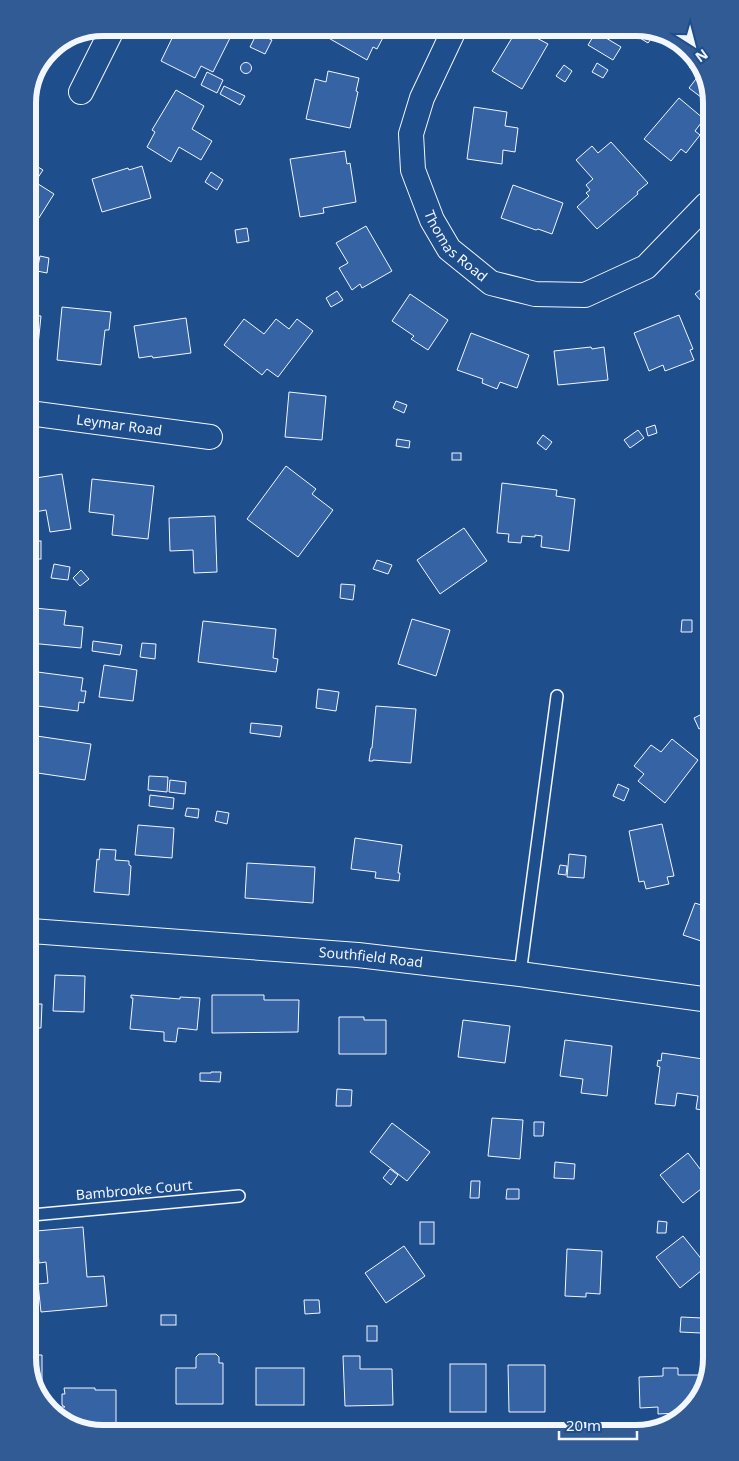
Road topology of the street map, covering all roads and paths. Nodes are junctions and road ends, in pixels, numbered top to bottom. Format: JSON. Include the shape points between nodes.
{"nodes":[{"id":1,"x":109,"y":36,"type":"edge"},
{"id":2,"x":451,"y":36,"type":"edge"},
{"id":3,"x":81,"y":92,"type":"dead end"},
{"id":4,"x":703,"y":209,"type":"edge"},
{"id":5,"x":36,"y":414,"type":"edge"},
{"id":6,"x":210,"y":437,"type":"dead end"},
{"id":7,"x":558,"y":696,"type":"dead end"},
{"id":8,"x":36,"y":931,"type":"edge"},
{"id":9,"x":520,"y":974,"type":"junction"},
{"id":10,"x":703,"y":999,"type":"edge"},
{"id":11,"x":239,"y":1196,"type":"dead end"},
{"id":12,"x":36,"y":1215,"type":"edge"}],
"edges":[{"from":1,"to":3,"type":"street"},
{"from":2,"to":4,"type":"street","name":"Thomas Road","via":[[422,98],[411,134],[413,170],[432,220],[449,249],[491,283],[535,294],[584,295],[646,267]]},
{"from":5,"to":6,"type":"street","name":"Leymar Road"},
{"from":7,"to":9,"type":"lane"},
{"from":8,"to":9,"type":"street","name":"Southfield Road","via":[[358,955]]},
{"from":9,"to":10,"type":"street","name":"Southfield Road"},
{"from":11,"to":12,"type":"lane","name":"Bambrooke Court"}]}
